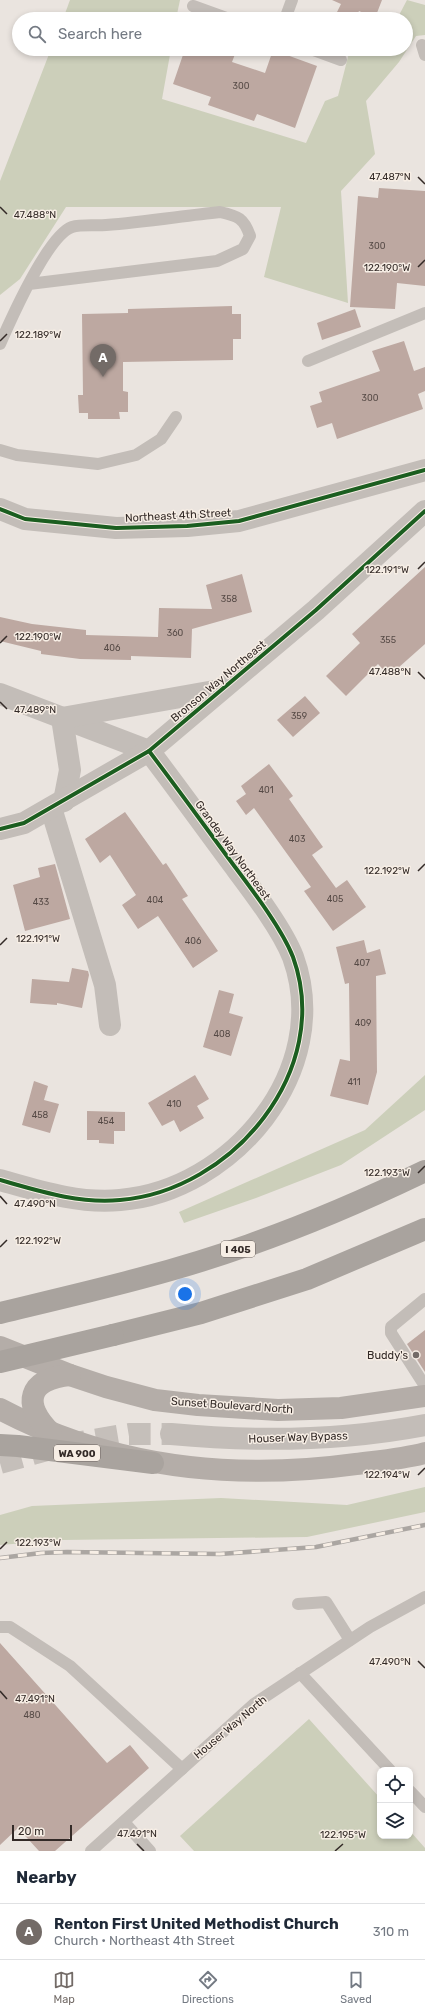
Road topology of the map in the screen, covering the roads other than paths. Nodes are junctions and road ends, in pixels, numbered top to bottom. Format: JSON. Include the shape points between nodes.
{"nodes":[{"id":1,"x":292,"y":0,"type":"edge"},
{"id":2,"x":193,"y":6,"type":"dead end"},
{"id":3,"x":210,"y":12,"type":"edge"},
{"id":4,"x":288,"y":12,"type":"edge"},
{"id":5,"x":330,"y":56,"type":"edge"},
{"id":6,"x":341,"y":60,"type":"dead end"},
{"id":7,"x":30,"y":284,"type":"junction"},
{"id":8,"x":425,"y":313,"type":"edge"},
{"id":9,"x":0,"y":344,"type":"edge"},
{"id":10,"x":308,"y":361,"type":"dead end"},
{"id":11,"x":176,"y":417,"type":"dead end"},
{"id":12,"x":0,"y":450,"type":"edge"},
{"id":13,"x":425,"y":470,"type":"edge"},
{"id":14,"x":0,"y":509,"type":"edge"},
{"id":15,"x":425,"y":512,"type":"edge"},
{"id":16,"x":221,"y":690,"type":"junction"},
{"id":17,"x":0,"y":694,"type":"edge"},
{"id":18,"x":62,"y":718,"type":"junction"},
{"id":19,"x":149,"y":751,"type":"junction"},
{"id":20,"x":58,"y":804,"type":"junction"},
{"id":21,"x":0,"y":829,"type":"edge"},
{"id":22,"x":110,"y":1025,"type":"dead end"},
{"id":23,"x":425,"y":1171,"type":"edge"},
{"id":24,"x":0,"y":1180,"type":"edge"},
{"id":25,"x":425,"y":1229,"type":"edge"},
{"id":26,"x":425,"y":1299,"type":"edge"},
{"id":27,"x":0,"y":1313,"type":"edge"},
{"id":28,"x":0,"y":1347,"type":"edge"},
{"id":29,"x":0,"y":1362,"type":"edge"},
{"id":30,"x":70,"y":1375,"type":"junction"},
{"id":31,"x":424,"y":1386,"type":"edge"},
{"id":32,"x":0,"y":1409,"type":"edge"},
{"id":33,"x":425,"y":1425,"type":"edge"},
{"id":34,"x":52,"y":1433,"type":"junction"},
{"id":35,"x":171,"y":1434,"type":"tunnel mouth"},
{"id":36,"x":0,"y":1445,"type":"edge"},
{"id":37,"x":425,"y":1453,"type":"edge"},
{"id":38,"x":153,"y":1463,"type":"junction"},
{"id":39,"x":425,"y":1597,"type":"edge"},
{"id":40,"x":298,"y":1604,"type":"dead end"},
{"id":41,"x":0,"y":1627,"type":"edge"},
{"id":42,"x":350,"y":1640,"type":"junction"},
{"id":43,"x":300,"y":1674,"type":"junction"},
{"id":44,"x":387,"y":1767,"type":"edge"},
{"id":45,"x":182,"y":1769,"type":"junction"},
{"id":46,"x":413,"y":1794,"type":"edge"},
{"id":47,"x":425,"y":1807,"type":"edge"},
{"id":48,"x":124,"y":1822,"type":"junction"},
{"id":49,"x":91,"y":1851,"type":"edge"},
{"id":50,"x":150,"y":1851,"type":"edge"}],
"edges":[{"from":1,"to":4,"type":"lane"},
{"from":2,"to":3,"type":"lane"},
{"from":5,"to":6,"type":"lane"},
{"from":7,"to":7,"type":"lane","via":[[54,240],[72,227],[220,212],[235,215],[246,224],[250,236],[243,249],[217,261]]},
{"from":7,"to":9,"type":"lane"},
{"from":8,"to":10,"type":"lane"},
{"from":11,"to":12,"type":"lane","via":[[161,439],[136,455],[98,464],[16,456]]},
{"from":13,"to":14,"type":"street","name":"Northeast 4th Street","via":[[239,521],[187,526],[116,528],[25,519]]},
{"from":15,"to":16,"type":"street","name":"Bronson Way Northeast","via":[[316,610]]},
{"from":16,"to":18,"type":"street"},
{"from":16,"to":19,"type":"street","name":"Bronson Way Northeast"},
{"from":17,"to":18,"type":"street"},
{"from":18,"to":19,"type":"street"},
{"from":18,"to":20,"type":"street","via":[[70,770]]},
{"from":19,"to":20,"type":"street","name":"Bronson Way Northeast"},
{"from":19,"to":24,"type":"street","name":"Grandey Way Northeast","via":[[253,891],[293,957],[301,995],[302,1020],[294,1060],[280,1094],[258,1126],[232,1152],[199,1176],[159,1193],[120,1200],[82,1200]]},
{"from":20,"to":21,"type":"street","name":"Bronson Way Northeast","via":[[24,823]]},
{"from":20,"to":22,"type":"street","via":[[105,984]]},
{"from":23,"to":27,"type":"highway","number":"I 405","via":[[320,1219],[248,1246],[115,1285]]},
{"from":25,"to":29,"type":"highway","bridge":true,"via":[[308,1279],[201,1313]]},
{"from":26,"to":31,"type":"lane","via":[[391,1327],[391,1333]]},
{"from":28,"to":30,"type":"main road","name":"Sunset Boulevard North"},
{"from":30,"to":31,"type":"main road","name":"Sunset Boulevard North","via":[[155,1400],[278,1410],[340,1408]]},
{"from":30,"to":34,"type":"main road","via":[[53,1377],[45,1381],[34,1395],[35,1413]]},
{"from":32,"to":34,"type":"main road"},
{"from":33,"to":35,"type":"street","name":"Houser Way Bypass","via":[[311,1439],[225,1438]]},
{"from":34,"to":38,"type":"main road"},
{"from":36,"to":38,"type":"highway","number":"WA 900"},
{"from":37,"to":38,"type":"main road","number":"WA 900","via":[[313,1470],[245,1471]]},
{"from":39,"to":42,"type":"lane","name":"Houser Way North"},
{"from":40,"to":42,"type":"lane","via":[[326,1602]]},
{"from":41,"to":45,"type":"lane","via":[[10,1627],[70,1666]]},
{"from":42,"to":43,"type":"lane","name":"Houser Way North"},
{"from":43,"to":44,"type":"lane"},
{"from":43,"to":45,"type":"lane","name":"Houser Way North","via":[[254,1704]]},
{"from":45,"to":48,"type":"lane","name":"Houser Way North"},
{"from":46,"to":47,"type":"lane"},
{"from":48,"to":49,"type":"lane","name":"Houser Way North"},
{"from":48,"to":50,"type":"lane"}]}
